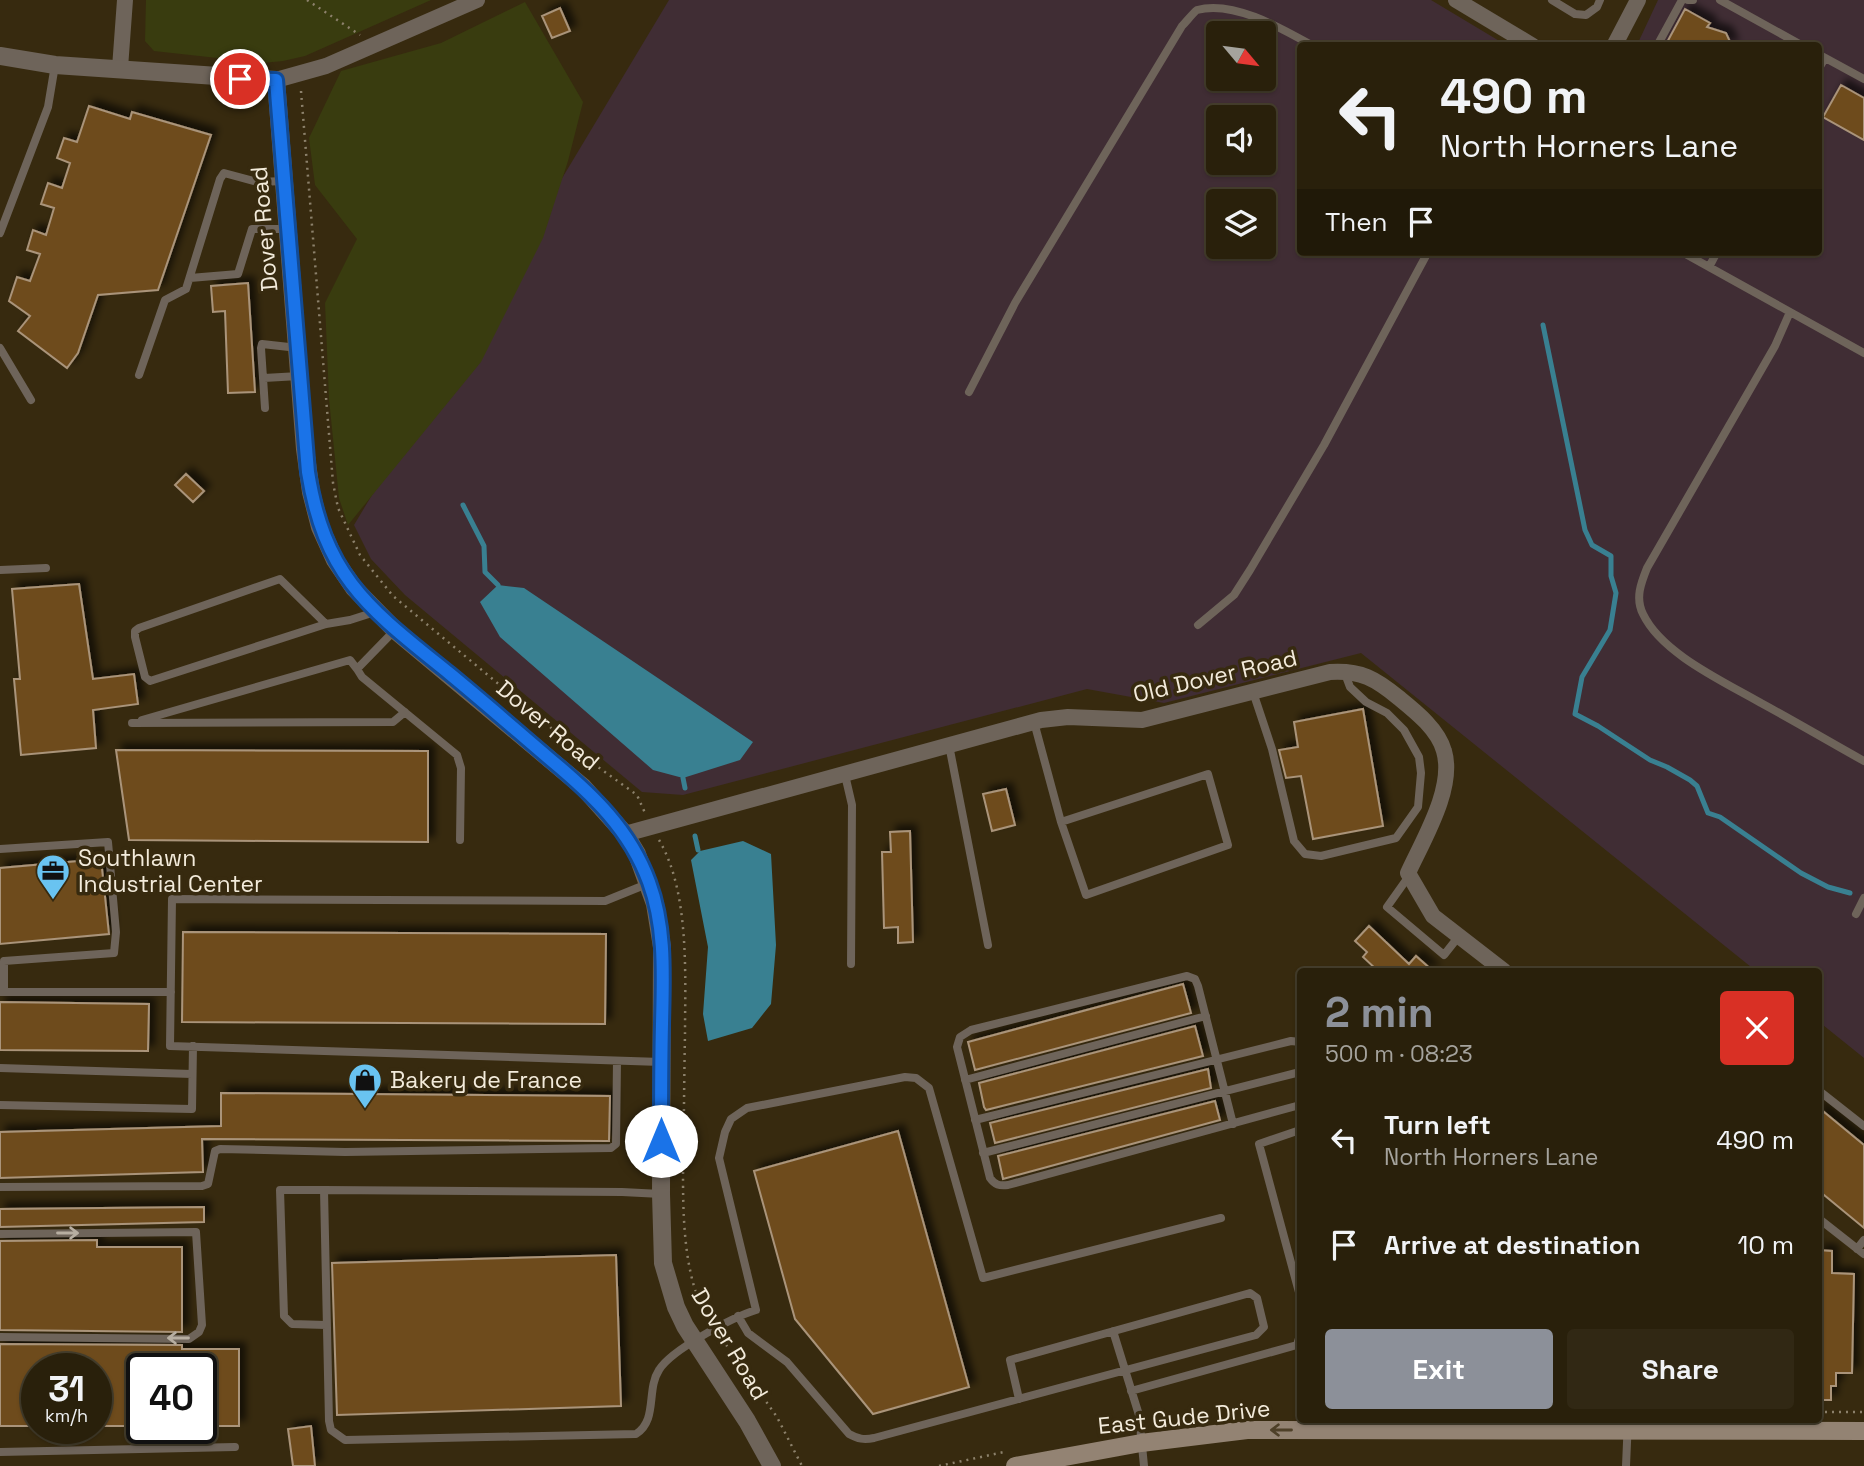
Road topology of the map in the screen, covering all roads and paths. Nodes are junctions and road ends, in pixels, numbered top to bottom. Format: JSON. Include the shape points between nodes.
{"nodes":[{"id":1,"x":125,"y":0,"type":"edge"},
{"id":2,"x":307,"y":0,"type":"edge"},
{"id":3,"x":477,"y":0,"type":"edge"},
{"id":4,"x":1456,"y":0,"type":"edge"},
{"id":5,"x":1552,"y":0,"type":"edge"},
{"id":6,"x":1600,"y":0,"type":"edge"},
{"id":7,"x":1638,"y":0,"type":"edge"},
{"id":8,"x":1682,"y":0,"type":"edge"},
{"id":9,"x":1720,"y":0,"type":"edge"},
{"id":10,"x":363,"y":37,"type":"dead end"},
{"id":11,"x":1305,"y":42,"type":"edge"},
{"id":12,"x":1526,"y":42,"type":"edge"},
{"id":13,"x":1616,"y":42,"type":"edge"},
{"id":14,"x":1659,"y":42,"type":"edge"},
{"id":15,"x":1795,"y":42,"type":"edge"},
{"id":16,"x":1822,"y":56,"type":"edge"},
{"id":17,"x":0,"y":57,"type":"edge"},
{"id":18,"x":55,"y":65,"type":"junction"},
{"id":19,"x":120,"y":68,"type":"junction"},
{"id":20,"x":1864,"y":79,"type":"edge"},
{"id":21,"x":276,"y":80,"type":"junction"},
{"id":22,"x":301,"y":92,"type":"dead end"},
{"id":23,"x":285,"y":181,"type":"junction"},
{"id":24,"x":3,"y":215,"type":"edge"},
{"id":25,"x":289,"y":229,"type":"junction"},
{"id":26,"x":0,"y":233,"type":"edge"},
{"id":27,"x":1426,"y":256,"type":"edge"},
{"id":28,"x":1689,"y":256,"type":"edge"},
{"id":29,"x":1715,"y":256,"type":"edge"},
{"id":30,"x":1709,"y":267,"type":"junction"},
{"id":31,"x":190,"y":278,"type":"junction"},
{"id":32,"x":1790,"y":312,"type":"junction"},
{"id":33,"x":0,"y":348,"type":"edge"},
{"id":34,"x":298,"y":348,"type":"junction"},
{"id":35,"x":1864,"y":353,"type":"edge"},
{"id":36,"x":139,"y":374,"type":"dead end"},
{"id":37,"x":299,"y":376,"type":"junction"},
{"id":38,"x":264,"y":378,"type":"junction"},
{"id":39,"x":969,"y":392,"type":"dead end"},
{"id":40,"x":31,"y":400,"type":"dead end"},
{"id":41,"x":265,"y":408,"type":"dead end"},
{"id":42,"x":46,"y":568,"type":"dead end"},
{"id":43,"x":0,"y":570,"type":"edge"},
{"id":44,"x":375,"y":612,"type":"junction"},
{"id":45,"x":326,"y":624,"type":"junction"},
{"id":46,"x":1198,"y":625,"type":"dead end"},
{"id":47,"x":395,"y":630,"type":"junction"},
{"id":48,"x":357,"y":669,"type":"junction"},
{"id":49,"x":1344,"y":671,"type":"junction"},
{"id":50,"x":1253,"y":692,"type":"junction"},
{"id":51,"x":405,"y":712,"type":"junction"},
{"id":52,"x":1034,"y":722,"type":"junction"},
{"id":53,"x":949,"y":746,"type":"junction"},
{"id":54,"x":1864,"y":761,"type":"edge"},
{"id":55,"x":845,"y":775,"type":"junction"},
{"id":56,"x":1061,"y":822,"type":"junction"},
{"id":57,"x":652,"y":827,"type":"junction"},
{"id":58,"x":625,"y":834,"type":"junction"},
{"id":59,"x":460,"y":839,"type":"dead end"},
{"id":60,"x":0,"y":849,"type":"edge"},
{"id":61,"x":1409,"y":876,"type":"junction"},
{"id":62,"x":649,"y":883,"type":"junction"},
{"id":63,"x":1864,"y":898,"type":"edge"},
{"id":64,"x":1856,"y":914,"type":"dead end"},
{"id":65,"x":1458,"y":936,"type":"junction"},
{"id":66,"x":988,"y":945,"type":"dead end"},
{"id":67,"x":2,"y":961,"type":"edge"},
{"id":68,"x":851,"y":964,"type":"dead end"},
{"id":69,"x":1500,"y":968,"type":"edge"},
{"id":70,"x":2,"y":992,"type":"edge"},
{"id":71,"x":171,"y":992,"type":"junction"},
{"id":72,"x":1206,"y":1016,"type":"junction"},
{"id":73,"x":1297,"y":1042,"type":"edge"},
{"id":74,"x":194,"y":1046,"type":"junction"},
{"id":75,"x":1217,"y":1059,"type":"junction"},
{"id":76,"x":617,"y":1061,"type":"junction"},
{"id":77,"x":661,"y":1062,"type":"junction"},
{"id":78,"x":0,"y":1069,"type":"edge"},
{"id":79,"x":1297,"y":1073,"type":"edge"},
{"id":80,"x":192,"y":1074,"type":"junction"},
{"id":81,"x":965,"y":1080,"type":"junction"},
{"id":82,"x":1225,"y":1090,"type":"junction"},
{"id":83,"x":1822,"y":1093,"type":"edge"},
{"id":84,"x":0,"y":1105,"type":"edge"},
{"id":85,"x":1297,"y":1106,"type":"edge"},
{"id":86,"x":975,"y":1120,"type":"junction"},
{"id":87,"x":1233,"y":1124,"type":"junction"},
{"id":88,"x":1864,"y":1126,"type":"edge"},
{"id":89,"x":1297,"y":1131,"type":"edge"},
{"id":90,"x":984,"y":1153,"type":"junction"},
{"id":91,"x":0,"y":1187,"type":"edge"},
{"id":92,"x":324,"y":1189,"type":"junction"},
{"id":93,"x":661,"y":1194,"type":"junction"},
{"id":94,"x":1221,"y":1217,"type":"dead end"},
{"id":95,"x":1822,"y":1221,"type":"edge"},
{"id":96,"x":0,"y":1234,"type":"edge"},
{"id":97,"x":1864,"y":1240,"type":"edge"},
{"id":98,"x":1861,"y":1252,"type":"edge"},
{"id":99,"x":1297,"y":1285,"type":"edge"},
{"id":100,"x":738,"y":1316,"type":"junction"},
{"id":101,"x":326,"y":1325,"type":"junction"},
{"id":102,"x":715,"y":1330,"type":"junction"},
{"id":103,"x":1113,"y":1331,"type":"junction"},
{"id":104,"x":0,"y":1337,"type":"edge"},
{"id":105,"x":694,"y":1342,"type":"junction"},
{"id":106,"x":1297,"y":1345,"type":"edge"},
{"id":107,"x":1125,"y":1370,"type":"junction"},
{"id":108,"x":1132,"y":1391,"type":"junction"},
{"id":109,"x":1019,"y":1399,"type":"junction"},
{"id":110,"x":1822,"y":1412,"type":"edge"},
{"id":111,"x":1864,"y":1412,"type":"edge"},
{"id":112,"x":1482,"y":1425,"type":"edge"},
{"id":113,"x":1628,"y":1425,"type":"edge"},
{"id":114,"x":1734,"y":1425,"type":"edge"},
{"id":115,"x":1864,"y":1431,"type":"edge"},
{"id":116,"x":1141,"y":1443,"type":"junction"},
{"id":117,"x":235,"y":1447,"type":"dead end"},
{"id":118,"x":0,"y":1452,"type":"edge"},
{"id":119,"x":772,"y":1466,"type":"edge"},
{"id":120,"x":802,"y":1466,"type":"edge"},
{"id":121,"x":1015,"y":1466,"type":"edge"},
{"id":122,"x":1144,"y":1466,"type":"edge"},
{"id":123,"x":1626,"y":1466,"type":"edge"}],
"edges":[{"from":1,"to":19,"type":"street"},
{"from":2,"to":10,"type":"path"},
{"from":3,"to":21,"type":"street","via":[[326,66]]},
{"from":4,"to":12,"type":"street"},
{"from":5,"to":6,"type":"lane","via":[[1575,14],[1586,15]]},
{"from":7,"to":13,"type":"street"},
{"from":8,"to":14,"type":"lane"},
{"from":9,"to":15,"type":"lane"},
{"from":11,"to":39,"type":"lane","via":[[1228,3],[1196,11],[1182,26],[1022,292]]},
{"from":16,"to":20,"type":"lane"},
{"from":17,"to":18,"type":"street"},
{"from":18,"to":19,"type":"street"},
{"from":18,"to":24,"type":"lane","via":[[48,107]]},
{"from":19,"to":21,"type":"street"},
{"from":21,"to":23,"type":"street","name":"Dover Road"},
{"from":22,"to":57,"type":"path","via":[[333,483],[348,534],[393,596],[637,795]]},
{"from":23,"to":25,"type":"street","name":"Dover Road"},
{"from":23,"to":31,"type":"lane","via":[[257,182],[224,173]]},
{"from":24,"to":26,"type":"lane"},
{"from":25,"to":31,"type":"lane","via":[[252,229],[238,274]]},
{"from":25,"to":34,"type":"street","name":"Dover Road"},
{"from":27,"to":46,"type":"lane","via":[[1250,570],[1234,595]]},
{"from":28,"to":30,"type":"lane"},
{"from":29,"to":30,"type":"lane"},
{"from":30,"to":32,"type":"lane"},
{"from":31,"to":36,"type":"lane","via":[[186,289],[165,300]]},
{"from":32,"to":35,"type":"lane"},
{"from":32,"to":54,"type":"lane","via":[[1647,568],[1638,599],[1643,615],[1684,659]]},
{"from":33,"to":40,"type":"lane"},
{"from":34,"to":37,"type":"street","name":"Dover Road"},
{"from":34,"to":38,"type":"lane","via":[[262,344]]},
{"from":37,"to":38,"type":"lane"},
{"from":37,"to":44,"type":"street","name":"Dover Road","via":[[308,472],[320,527],[344,574]]},
{"from":38,"to":41,"type":"lane"},
{"from":42,"to":43,"type":"lane"},
{"from":44,"to":45,"type":"lane"},
{"from":44,"to":47,"type":"street","name":"Dover Road"},
{"from":45,"to":45,"type":"lane","via":[[150,681],[135,637],[139,628],[280,579]]},
{"from":47,"to":48,"type":"lane"},
{"from":47,"to":58,"type":"street","name":"Dover Road","via":[[583,787]]},
{"from":48,"to":51,"type":"lane"},
{"from":48,"to":51,"type":"lane","via":[[350,660],[132,723],[393,722]]},
{"from":49,"to":50,"type":"street","name":"Old Dover Road"},
{"from":49,"to":50,"type":"lane","via":[[1350,687],[1404,730],[1419,757],[1418,807],[1396,838],[1375,844],[1321,856],[1305,854],[1294,841]]},
{"from":49,"to":61,"type":"street","name":"Old Dover Road","via":[[1376,680],[1426,720],[1444,750],[1446,787]]},
{"from":50,"to":52,"type":"street","name":"Old Dover Road","via":[[1142,720],[1068,717]]},
{"from":51,"to":59,"type":"lane","via":[[457,755],[461,768]]},
{"from":52,"to":53,"type":"street","name":"Old Dover Road"},
{"from":52,"to":56,"type":"lane"},
{"from":53,"to":55,"type":"street","name":"Old Dover Road"},
{"from":53,"to":66,"type":"lane"},
{"from":55,"to":57,"type":"street","name":"Old Dover Road"},
{"from":55,"to":68,"type":"lane","via":[[852,805]]},
{"from":56,"to":56,"type":"lane","via":[[1086,895],[1228,845],[1208,774]]},
{"from":57,"to":58,"type":"street","name":"Old Dover Road"},
{"from":57,"to":102,"type":"path","via":[[675,884],[686,955],[682,1225],[701,1307]]},
{"from":58,"to":62,"type":"street","name":"Dover Road"},
{"from":60,"to":67,"type":"lane","via":[[108,842],[116,932],[114,953]]},
{"from":61,"to":65,"type":"street","via":[[1433,916]]},
{"from":61,"to":65,"type":"lane","via":[[1387,907],[1444,955]]},
{"from":62,"to":71,"type":"lane","via":[[605,901],[172,899]]},
{"from":62,"to":77,"type":"street","name":"Dover Road","via":[[662,947]]},
{"from":63,"to":64,"type":"lane"},
{"from":65,"to":69,"type":"street"},
{"from":67,"to":70,"type":"lane"},
{"from":70,"to":71,"type":"lane"},
{"from":71,"to":74,"type":"lane","via":[[170,1046]]},
{"from":72,"to":75,"type":"lane"},
{"from":72,"to":81,"type":"lane"},
{"from":72,"to":81,"type":"lane","via":[[1195,979],[1187,976],[971,1030],[960,1037],[957,1047]]},
{"from":73,"to":75,"type":"lane"},
{"from":74,"to":76,"type":"lane"},
{"from":74,"to":80,"type":"lane"},
{"from":75,"to":82,"type":"lane"},
{"from":75,"to":86,"type":"lane"},
{"from":76,"to":77,"type":"lane"},
{"from":76,"to":91,"type":"lane","via":[[616,1144],[611,1148],[220,1149],[215,1152],[208,1184],[202,1186]]},
{"from":77,"to":93,"type":"street","name":"Dover Road"},
{"from":78,"to":80,"type":"lane"},
{"from":79,"to":82,"type":"lane"},
{"from":80,"to":84,"type":"lane","via":[[192,1109]]},
{"from":81,"to":86,"type":"lane"},
{"from":82,"to":87,"type":"lane"},
{"from":82,"to":90,"type":"lane"},
{"from":83,"to":88,"type":"lane"},
{"from":85,"to":87,"type":"lane"},
{"from":86,"to":90,"type":"lane"},
{"from":87,"to":90,"type":"lane","via":[[1007,1185],[995,1184],[990,1178]]},
{"from":89,"to":99,"type":"lane","via":[[1259,1144]]},
{"from":92,"to":93,"type":"lane"},
{"from":92,"to":101,"type":"lane"},
{"from":92,"to":101,"type":"lane","via":[[279,1190],[284,1316],[292,1324]]},
{"from":93,"to":105,"type":"street","name":"Dover Road","via":[[663,1263],[676,1307]]},
{"from":94,"to":100,"type":"lane","via":[[983,1278],[929,1088],[916,1078],[747,1108],[731,1119],[719,1158],[756,1310]]},
{"from":95,"to":98,"type":"lane"},
{"from":96,"to":104,"type":"lane","one_way":true,"via":[[196,1232],[202,1325],[189,1339]]},
{"from":97,"to":98,"type":"lane"},
{"from":100,"to":102,"type":"lane"},
{"from":100,"to":109,"type":"lane","via":[[748,1332],[787,1362],[857,1439]]},
{"from":101,"to":105,"type":"lane","via":[[329,1421],[331,1430],[345,1440],[636,1434],[648,1423],[657,1371]]},
{"from":102,"to":105,"type":"lane"},
{"from":102,"to":120,"type":"path","via":[[777,1416]]},
{"from":103,"to":107,"type":"lane"},
{"from":103,"to":107,"type":"lane","via":[[1250,1293],[1257,1298],[1264,1326],[1256,1335]]},
{"from":103,"to":109,"type":"lane","via":[[1010,1360]]},
{"from":105,"to":119,"type":"street","name":"Dover Road"},
{"from":106,"to":108,"type":"lane"},
{"from":107,"to":108,"type":"lane"},
{"from":107,"to":109,"type":"lane"},
{"from":108,"to":116,"type":"lane"},
{"from":110,"to":111,"type":"path"},
{"from":112,"to":113,"type":"main road","name":"East Gude Drive"},
{"from":112,"to":116,"type":"main road","name":"East Gude Drive","one_way":true,"via":[[1247,1430]]},
{"from":113,"to":114,"type":"main road","name":"East Gude Drive"},
{"from":113,"to":123,"type":"lane"},
{"from":114,"to":115,"type":"main road","name":"East Gude Drive"},
{"from":116,"to":121,"type":"main road","name":"East Gude Drive"},
{"from":116,"to":122,"type":"lane"},
{"from":117,"to":118,"type":"lane"}]}
